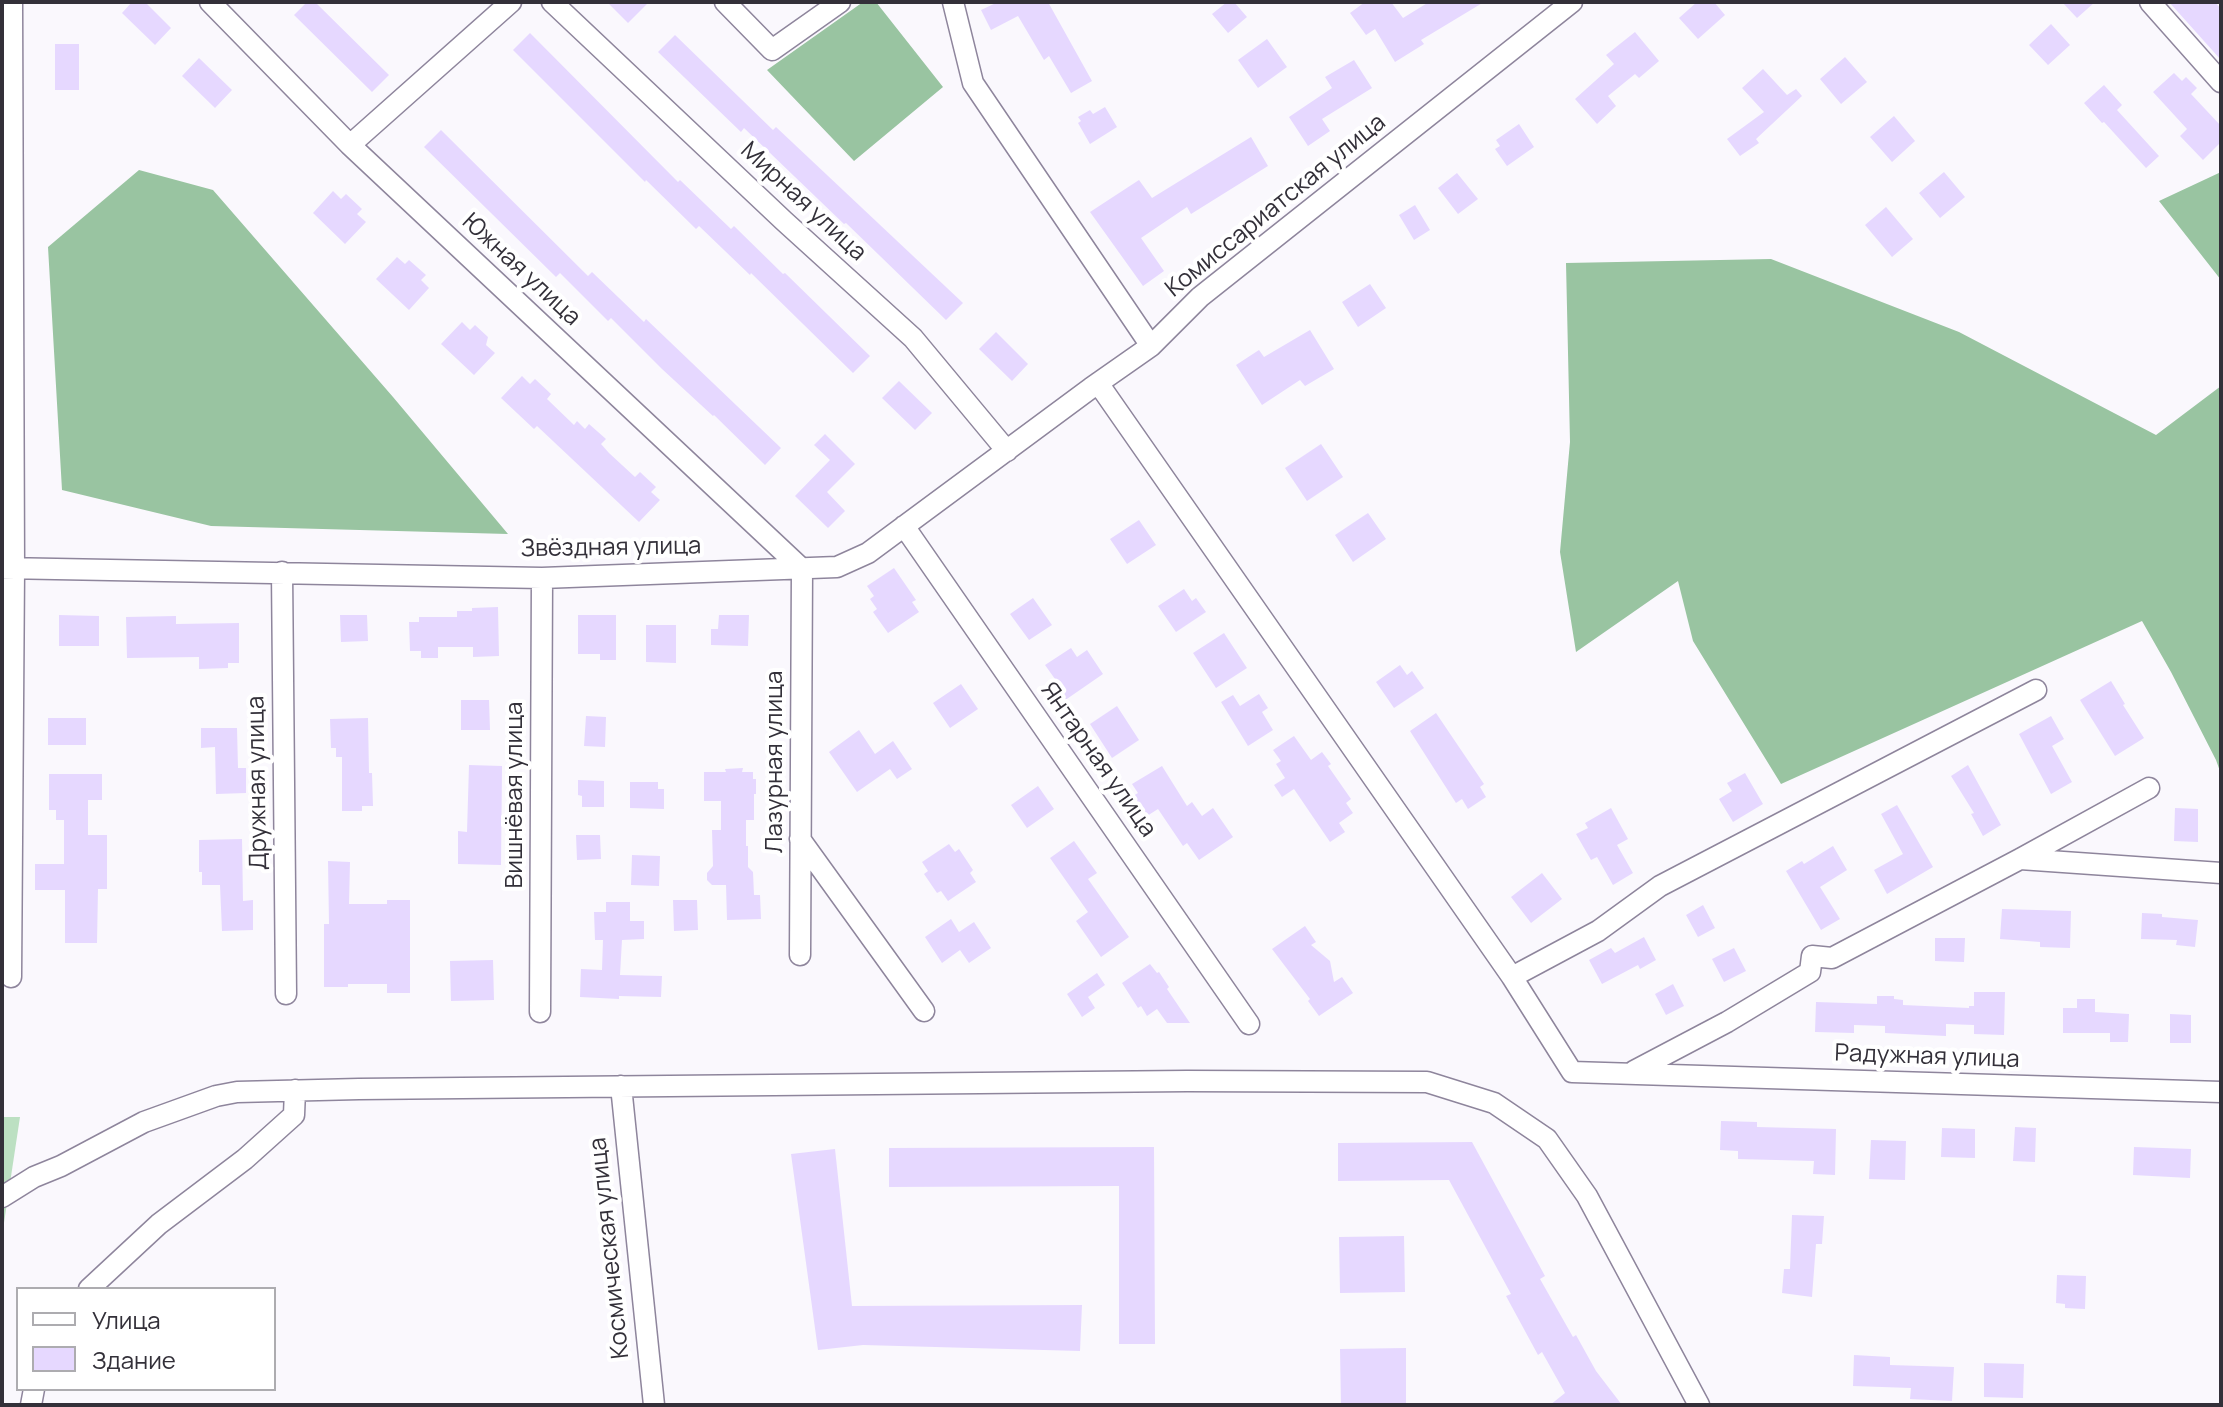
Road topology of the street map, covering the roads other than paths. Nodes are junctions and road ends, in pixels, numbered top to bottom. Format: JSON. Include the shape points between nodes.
{"nodes":[{"id":1,"x":12,"y":2,"type":"edge"},
{"id":2,"x":210,"y":2,"type":"edge"},
{"id":3,"x":511,"y":2,"type":"edge"},
{"id":4,"x":552,"y":2,"type":"edge"},
{"id":5,"x":725,"y":2,"type":"edge"},
{"id":6,"x":840,"y":2,"type":"edge"},
{"id":7,"x":953,"y":2,"type":"edge"},
{"id":8,"x":1572,"y":2,"type":"edge"},
{"id":9,"x":2150,"y":2,"type":"edge"},
{"id":10,"x":2221,"y":82,"type":"edge"},
{"id":11,"x":350,"y":145,"type":"junction"},
{"id":12,"x":7,"y":201,"type":"edge"},
{"id":13,"x":1151,"y":346,"type":"junction"},
{"id":14,"x":1098,"y":383,"type":"junction"},
{"id":15,"x":1007,"y":451,"type":"junction"},
{"id":16,"x":904,"y":526,"type":"junction"},
{"id":17,"x":8,"y":568,"type":"edge"},
{"id":18,"x":802,"y":569,"type":"junction"},
{"id":19,"x":282,"y":572,"type":"junction"},
{"id":20,"x":542,"y":578,"type":"junction"},
{"id":21,"x":2036,"y":690,"type":"dead end"},
{"id":22,"x":2149,"y":788,"type":"dead end"},
{"id":23,"x":800,"y":839,"type":"junction"},
{"id":24,"x":2020,"y":859,"type":"junction"},
{"id":25,"x":2221,"y":873,"type":"edge"},
{"id":26,"x":800,"y":955,"type":"dead end"},
{"id":27,"x":11,"y":977,"type":"dead end"},
{"id":28,"x":1512,"y":977,"type":"junction"},
{"id":29,"x":286,"y":994,"type":"dead end"},
{"id":30,"x":924,"y":1011,"type":"dead end"},
{"id":31,"x":540,"y":1012,"type":"dead end"},
{"id":32,"x":1249,"y":1024,"type":"dead end"},
{"id":33,"x":1630,"y":1073,"type":"junction"},
{"id":34,"x":621,"y":1086,"type":"junction"},
{"id":35,"x":295,"y":1090,"type":"junction"},
{"id":36,"x":2221,"y":1092,"type":"edge"},
{"id":37,"x":34,"y":1177,"type":"junction"},
{"id":38,"x":2,"y":1180,"type":"edge"},
{"id":39,"x":2,"y":1197,"type":"edge"},
{"id":40,"x":91,"y":1287,"type":"edge"},
{"id":41,"x":654,"y":1405,"type":"edge"},
{"id":42,"x":1699,"y":1405,"type":"edge"}],
"edges":[{"from":1,"to":12,"type":"street"},
{"from":2,"to":11,"type":"street","name":"Южная улица"},
{"from":3,"to":11,"type":"street"},
{"from":4,"to":15,"type":"street","name":"Мирная улица","via":[[913,338]]},
{"from":5,"to":6,"type":"street","via":[[772,50]]},
{"from":7,"to":13,"type":"street","via":[[973,83]]},
{"from":8,"to":13,"type":"street","name":"Комиссариатская улица","via":[[1200,297]]},
{"from":9,"to":10,"type":"street"},
{"from":11,"to":18,"type":"street","name":"Южная улица"},
{"from":12,"to":17,"type":"street"},
{"from":13,"to":14,"type":"street","name":"Звёздная улица"},
{"from":14,"to":15,"type":"street","name":"Звёздная улица"},
{"from":14,"to":28,"type":"street"},
{"from":15,"to":16,"type":"street","name":"Звёздная улица"},
{"from":16,"to":18,"type":"street","name":"Звёздная улица","via":[[868,553],[837,567]]},
{"from":16,"to":32,"type":"street","name":"Янтарная улица"},
{"from":17,"to":19,"type":"street","name":"Звёздная улица"},
{"from":17,"to":27,"type":"street"},
{"from":18,"to":20,"type":"street","name":"Звёздная улица"},
{"from":18,"to":23,"type":"street","name":"Лазурная улица"},
{"from":19,"to":20,"type":"street","name":"Звёздная улица"},
{"from":19,"to":29,"type":"street","name":"Дружная улица"},
{"from":20,"to":31,"type":"street","name":"Вишнёвая улица"},
{"from":21,"to":28,"type":"street","via":[[1660,886],[1598,931]]},
{"from":22,"to":24,"type":"street"},
{"from":23,"to":26,"type":"street","name":"Лазурная улица"},
{"from":23,"to":30,"type":"street"},
{"from":24,"to":25,"type":"street"},
{"from":24,"to":33,"type":"street","via":[[1832,958],[1812,956],[1810,972]]},
{"from":28,"to":33,"type":"street","name":"Радужная улица","via":[[1572,1072]]},
{"from":33,"to":36,"type":"street","name":"Радужная улица"},
{"from":34,"to":35,"type":"street"},
{"from":34,"to":41,"type":"street","name":"Космическая улица"},
{"from":34,"to":42,"type":"street","via":[[1427,1082],[1494,1103],[1547,1139],[1587,1196]]},
{"from":35,"to":37,"type":"street","via":[[216,1096],[144,1122]]},
{"from":35,"to":40,"type":"street","via":[[294,1115],[159,1224]]},
{"from":37,"to":38,"type":"street"},
{"from":37,"to":39,"type":"street"}]}
